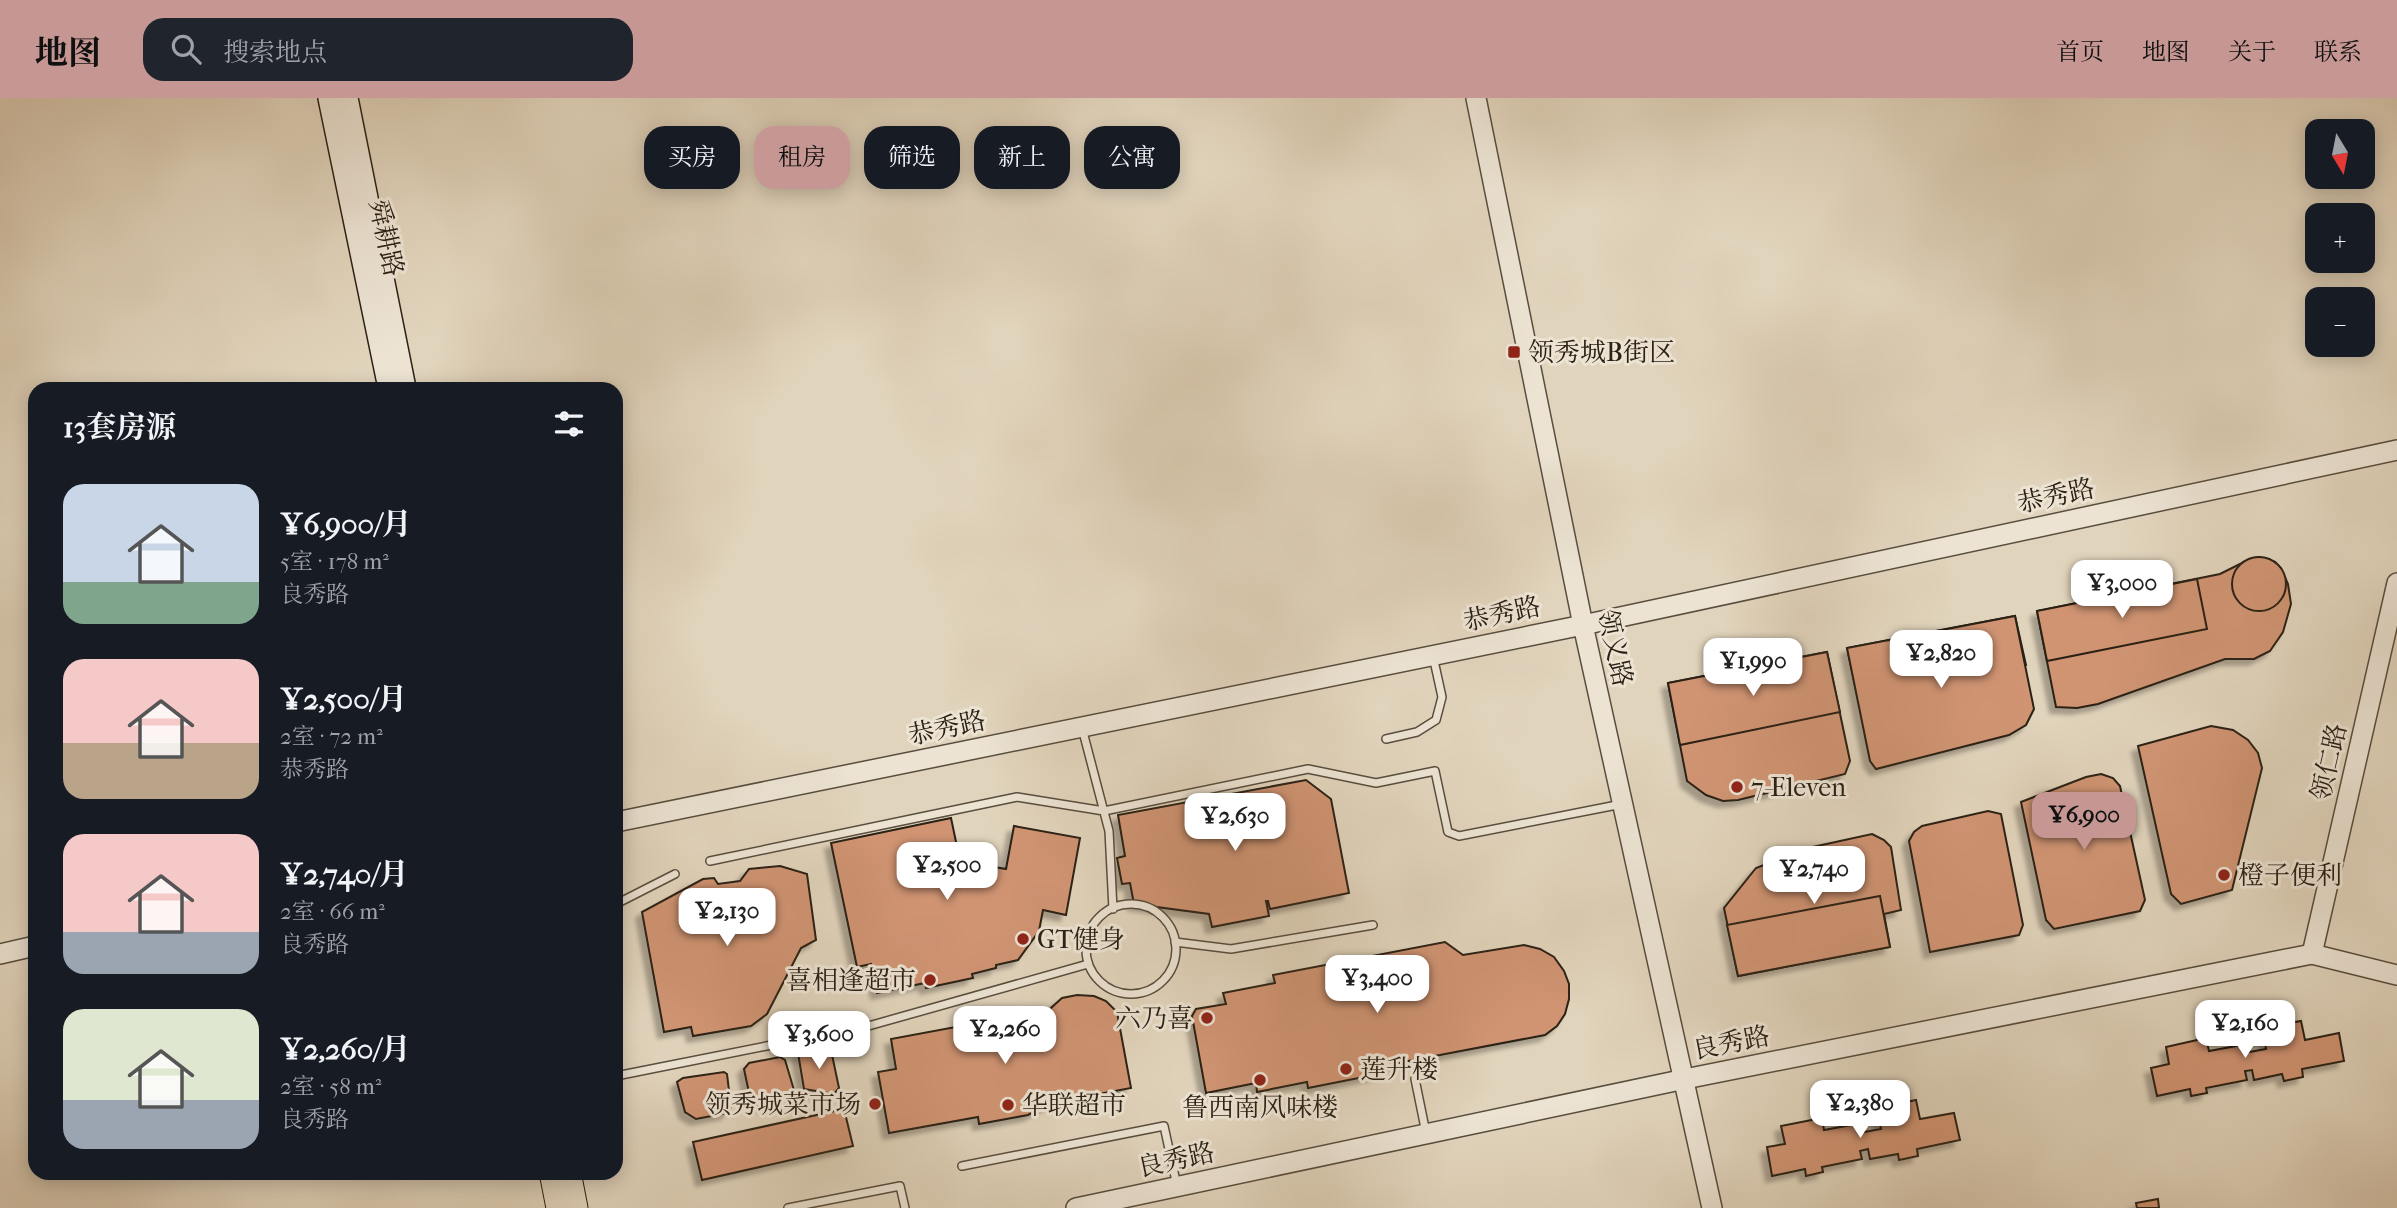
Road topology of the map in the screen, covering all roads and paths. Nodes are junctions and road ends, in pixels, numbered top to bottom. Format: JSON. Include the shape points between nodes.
{"nodes":[{"id":1,"x":329,"y":98,"type":"edge"},
{"id":2,"x":346,"y":98,"type":"edge"},
{"id":3,"x":1476,"y":98,"type":"edge"},
{"id":4,"x":388,"y":382,"type":"edge"},
{"id":5,"x":403,"y":382,"type":"edge"},
{"id":6,"x":2397,"y":450,"type":"edge"},
{"id":7,"x":2396,"y":595,"type":"edge"},
{"id":8,"x":1583,"y":625,"type":"junction"},
{"id":9,"x":1433,"y":655,"type":"junction"},
{"id":10,"x":1082,"y":727,"type":"junction"},
{"id":11,"x":1385,"y":738,"type":"dead end"},
{"id":12,"x":1623,"y":804,"type":"junction"},
{"id":13,"x":1104,"y":811,"type":"junction"},
{"id":14,"x":623,"y":821,"type":"edge"},
{"id":15,"x":710,"y":861,"type":"dead end"},
{"id":16,"x":675,"y":874,"type":"dead end"},
{"id":17,"x":623,"y":900,"type":"edge"},
{"id":18,"x":1112,"y":909,"type":"junction"},
{"id":19,"x":1373,"y":925,"type":"dead end"},
{"id":20,"x":1175,"y":942,"type":"junction"},
{"id":21,"x":28,"y":948,"type":"edge"},
{"id":22,"x":0,"y":954,"type":"edge"},
{"id":23,"x":2312,"y":954,"type":"junction"},
{"id":24,"x":1088,"y":964,"type":"junction"},
{"id":25,"x":2397,"y":975,"type":"edge"},
{"id":26,"x":623,"y":1075,"type":"edge"},
{"id":27,"x":1415,"y":1079,"type":"dead end"},
{"id":28,"x":1685,"y":1079,"type":"junction"},
{"id":29,"x":1426,"y":1133,"type":"junction"},
{"id":30,"x":962,"y":1166,"type":"dead end"},
{"id":31,"x":553,"y":1180,"type":"edge"},
{"id":32,"x":571,"y":1180,"type":"edge"},
{"id":33,"x":1177,"y":1186,"type":"junction"},
{"id":34,"x":558,"y":1208,"type":"edge"},
{"id":35,"x":576,"y":1208,"type":"edge"},
{"id":36,"x":788,"y":1208,"type":"edge"},
{"id":37,"x":905,"y":1208,"type":"edge"},
{"id":38,"x":1076,"y":1208,"type":"edge"},
{"id":39,"x":1712,"y":1208,"type":"edge"}],
"edges":[{"from":1,"to":4,"type":"main road","name":"舜耕路"},
{"from":2,"to":5,"type":"main road","name":"舜耕路"},
{"from":3,"to":8,"type":"street","name":"领义路"},
{"from":6,"to":8,"type":"street","name":"恭秀路"},
{"from":7,"to":23,"type":"street","name":"领仁路"},
{"from":8,"to":9,"type":"street","name":"恭秀路"},
{"from":8,"to":12,"type":"street","name":"领义路"},
{"from":9,"to":10,"type":"street","name":"恭秀路"},
{"from":9,"to":11,"type":"lane","via":[[1442,698],[1436,720],[1417,732]]},
{"from":10,"to":13,"type":"lane"},
{"from":10,"to":14,"type":"street","name":"恭秀路"},
{"from":12,"to":13,"type":"lane","via":[[1459,836],[1448,832],[1435,771],[1376,783],[1308,769]]},
{"from":12,"to":28,"type":"street","name":"领义路"},
{"from":13,"to":15,"type":"lane","via":[[1017,797]]},
{"from":13,"to":18,"type":"lane"},
{"from":16,"to":17,"type":"lane"},
{"from":18,"to":20,"type":"lane","via":[[1135,904],[1149,908],[1171,928]]},
{"from":18,"to":24,"type":"lane","via":[[1095,922],[1088,935]]},
{"from":19,"to":20,"type":"lane","via":[[1231,949]]},
{"from":20,"to":24,"type":"lane","via":[[1171,971],[1162,982],[1135,994],[1106,987]]},
{"from":21,"to":22,"type":"street"},
{"from":23,"to":25,"type":"street","name":"良秀路"},
{"from":23,"to":28,"type":"street","name":"良秀路"},
{"from":24,"to":26,"type":"lane","via":[[872,1025]]},
{"from":27,"to":29,"type":"lane"},
{"from":28,"to":29,"type":"street","name":"良秀路"},
{"from":28,"to":39,"type":"street","name":"领义路"},
{"from":29,"to":33,"type":"street","name":"良秀路"},
{"from":30,"to":33,"type":"lane","via":[[1164,1126]]},
{"from":31,"to":34,"type":"main road"},
{"from":32,"to":35,"type":"main road"},
{"from":33,"to":38,"type":"street","name":"良秀路"},
{"from":36,"to":37,"type":"lane","via":[[900,1186]]}]}
